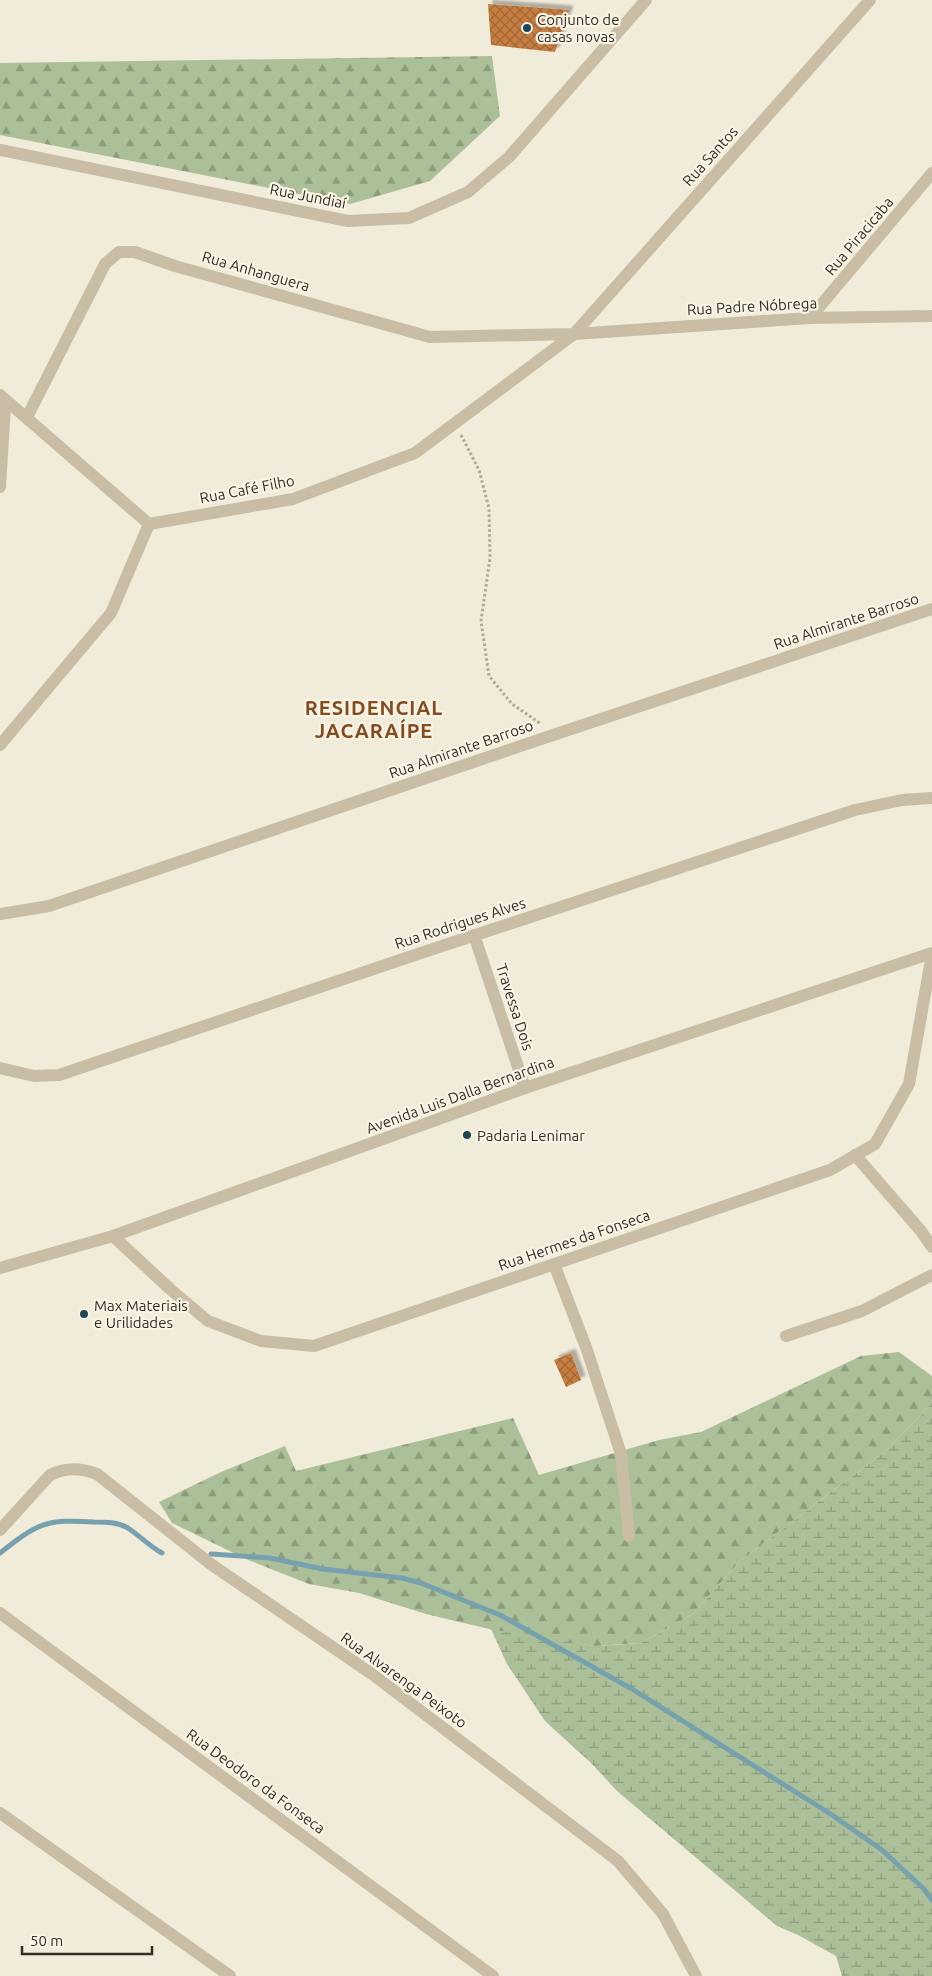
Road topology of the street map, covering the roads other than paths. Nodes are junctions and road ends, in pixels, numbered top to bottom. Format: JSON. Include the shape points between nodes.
{"nodes":[{"id":1,"x":646,"y":0,"type":"edge"},
{"id":2,"x":870,"y":0,"type":"edge"},
{"id":3,"x":0,"y":150,"type":"edge"},
{"id":4,"x":932,"y":173,"type":"edge"},
{"id":5,"x":932,"y":316,"type":"edge"},
{"id":6,"x":810,"y":318,"type":"junction"},
{"id":7,"x":574,"y":334,"type":"junction"},
{"id":8,"x":0,"y":396,"type":"edge"},
{"id":9,"x":27,"y":417,"type":"junction"},
{"id":10,"x":0,"y":488,"type":"edge"},
{"id":11,"x":149,"y":524,"type":"junction"},
{"id":12,"x":932,"y":609,"type":"edge"},
{"id":13,"x":0,"y":745,"type":"edge"},
{"id":14,"x":932,"y":798,"type":"edge"},
{"id":15,"x":0,"y":914,"type":"edge"},
{"id":16,"x":474,"y":935,"type":"junction"},
{"id":17,"x":932,"y":954,"type":"edge"},
{"id":18,"x":0,"y":1068,"type":"edge"},
{"id":19,"x":525,"y":1088,"type":"junction"},
{"id":20,"x":855,"y":1156,"type":"junction"},
{"id":21,"x":113,"y":1236,"type":"junction"},
{"id":22,"x":932,"y":1247,"type":"edge"},
{"id":23,"x":554,"y":1264,"type":"junction"},
{"id":24,"x":0,"y":1268,"type":"edge"},
{"id":25,"x":932,"y":1275,"type":"edge"},
{"id":26,"x":786,"y":1336,"type":"dead end"},
{"id":27,"x":0,"y":1530,"type":"edge"},
{"id":28,"x":629,"y":1536,"type":"dead end"},
{"id":29,"x":0,"y":1613,"type":"edge"},
{"id":30,"x":0,"y":1813,"type":"edge"},
{"id":31,"x":230,"y":1976,"type":"edge"},
{"id":32,"x":493,"y":1976,"type":"edge"},
{"id":33,"x":696,"y":1976,"type":"edge"}],
"edges":[{"from":1,"to":3,"type":"street","name":"Rua Jundiaí","via":[[508,157],[468,192],[410,218],[348,221]]},
{"from":2,"to":7,"type":"street","name":"Rua Santos"},
{"from":4,"to":6,"type":"street","name":"Rua Piracicaba"},
{"from":5,"to":6,"type":"street","name":"Rua Padre Nóbrega"},
{"from":6,"to":7,"type":"street","name":"Rua Padre Nóbrega"},
{"from":7,"to":9,"type":"street","name":"Rua Anhanguera","via":[[430,337],[135,252],[119,252],[105,264]]},
{"from":7,"to":11,"type":"street","name":"Rua Café Filho","via":[[415,453],[293,499]]},
{"from":8,"to":9,"type":"street"},
{"from":8,"to":10,"type":"street","via":[[4,406]]},
{"from":9,"to":11,"type":"street"},
{"from":11,"to":13,"type":"street","via":[[111,613]]},
{"from":12,"to":15,"type":"street","name":"Rua Almirante Barroso","via":[[49,906]]},
{"from":14,"to":16,"type":"street","name":"Rua Rodrigues Alves","via":[[894,801],[855,810]]},
{"from":16,"to":18,"type":"street","name":"Rua Rodrigues Alves","via":[[59,1075],[34,1076]]},
{"from":16,"to":19,"type":"street","name":"Travessa Dois"},
{"from":17,"to":19,"type":"street","name":"Avenida Luis Dalla Bernardina"},
{"from":17,"to":20,"type":"street","name":"Rua Hermes da Fonseca","via":[[909,1084],[875,1144]]},
{"from":19,"to":21,"type":"street","name":"Avenida Luis Dalla Bernardina"},
{"from":20,"to":22,"type":"street"},
{"from":20,"to":23,"type":"street","name":"Rua Hermes da Fonseca","via":[[830,1170]]},
{"from":21,"to":23,"type":"street","name":"Rua Hermes da Fonseca","via":[[208,1320],[261,1341],[314,1346]]},
{"from":21,"to":24,"type":"street","name":"Avenida Luis Dalla Bernardina"},
{"from":23,"to":28,"type":"street","via":[[622,1454]]},
{"from":25,"to":26,"type":"street","via":[[862,1311]]},
{"from":27,"to":33,"type":"street","name":"Rua Alvarenga Peixoto","via":[[50,1475],[71,1468],[97,1474],[212,1566],[372,1674],[618,1861],[663,1914]]},
{"from":29,"to":32,"type":"street","name":"Rua Deodoro da Fonseca"},
{"from":30,"to":31,"type":"street"}]}
